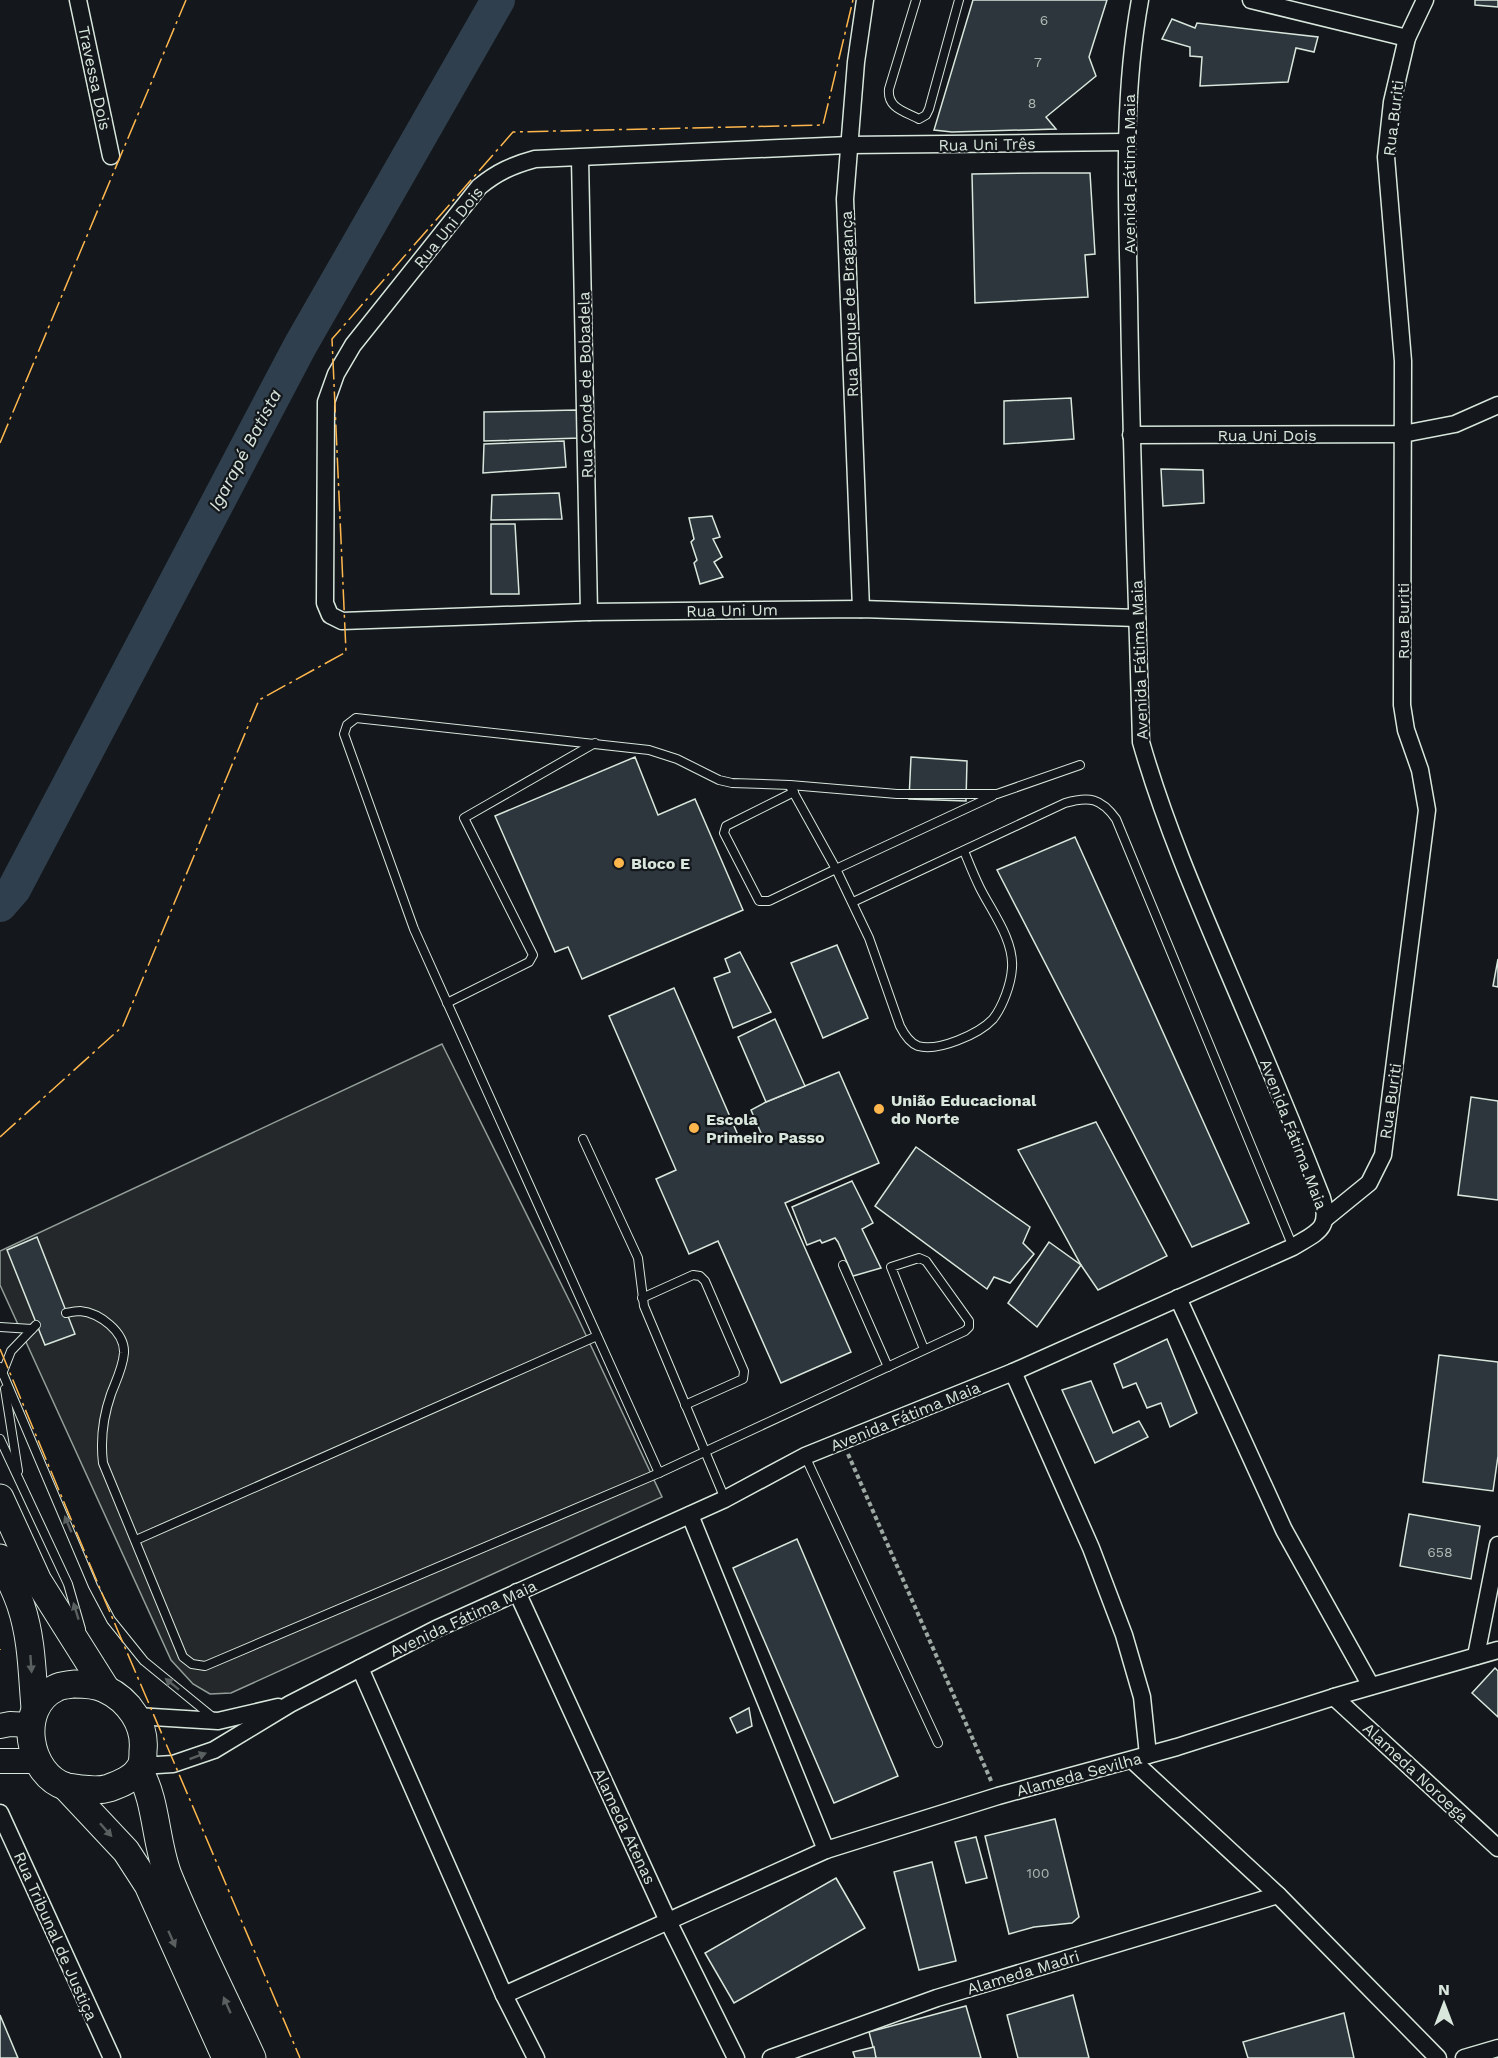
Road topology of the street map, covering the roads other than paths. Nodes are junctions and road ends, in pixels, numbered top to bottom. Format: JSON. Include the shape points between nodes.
{"nodes":[{"id":1,"x":78,"y":0,"type":"edge"},
{"id":2,"x":866,"y":0,"type":"edge"},
{"id":3,"x":916,"y":0,"type":"edge"},
{"id":4,"x":959,"y":0,"type":"edge"},
{"id":5,"x":1140,"y":0,"type":"edge"},
{"id":6,"x":1251,"y":0,"type":"edge"},
{"id":7,"x":1425,"y":0,"type":"edge"},
{"id":8,"x":1407,"y":38,"type":"junction"},
{"id":9,"x":1126,"y":142,"type":"junction"},
{"id":10,"x":849,"y":145,"type":"junction"},
{"id":11,"x":111,"y":156,"type":"dead end"},
{"id":12,"x":580,"y":158,"type":"junction"},
{"id":13,"x":1498,"y":405,"type":"edge"},
{"id":14,"x":1403,"y":434,"type":"junction"},
{"id":15,"x":1131,"y":435,"type":"junction"},
{"id":16,"x":861,"y":609,"type":"junction"},
{"id":17,"x":589,"y":612,"type":"junction"},
{"id":18,"x":330,"y":615,"type":"joint"},
{"id":19,"x":1137,"y":618,"type":"junction"},
{"id":20,"x":596,"y":743,"type":"junction"},
{"id":21,"x":1080,"y":765,"type":"dead end"},
{"id":22,"x":792,"y":789,"type":"junction"},
{"id":23,"x":997,"y":794,"type":"junction"},
{"id":24,"x":964,"y":851,"type":"junction"},
{"id":25,"x":836,"y":869,"type":"junction"},
{"id":26,"x":853,"y":902,"type":"junction"},
{"id":27,"x":447,"y":1003,"type":"junction"},
{"id":28,"x":583,"y":1139,"type":"dead end"},
{"id":29,"x":1326,"y":1218,"type":"junction"},
{"id":30,"x":1293,"y":1247,"type":"junction"},
{"id":31,"x":843,"y":1265,"type":"dead end"},
{"id":32,"x":642,"y":1298,"type":"junction"},
{"id":33,"x":1178,"y":1298,"type":"junction"},
{"id":34,"x":66,"y":1313,"type":"dead end"},
{"id":35,"x":0,"y":1328,"type":"edge"},
{"id":36,"x":597,"y":1336,"type":"junction"},
{"id":37,"x":924,"y":1349,"type":"junction"},
{"id":38,"x":888,"y":1368,"type":"junction"},
{"id":39,"x":1,"y":1370,"type":"edge"},
{"id":40,"x":1013,"y":1372,"type":"junction"},
{"id":41,"x":685,"y":1405,"type":"junction"},
{"id":42,"x":0,"y":1439,"type":"edge"},
{"id":43,"x":705,"y":1451,"type":"junction"},
{"id":44,"x":805,"y":1456,"type":"junction"},
{"id":45,"x":659,"y":1473,"type":"junction"},
{"id":46,"x":20,"y":1481,"type":"junction"},
{"id":47,"x":0,"y":1498,"type":"edge"},
{"id":48,"x":725,"y":1499,"type":"junction"},
{"id":49,"x":690,"y":1515,"type":"junction"},
{"id":50,"x":136,"y":1540,"type":"junction"},
{"id":51,"x":1498,"y":1545,"type":"edge"},
{"id":52,"x":0,"y":1558,"type":"edge"},
{"id":53,"x":26,"y":1584,"type":"junction"},
{"id":54,"x":517,"y":1592,"type":"junction"},
{"id":55,"x":1498,"y":1650,"type":"edge"},
{"id":56,"x":1476,"y":1656,"type":"junction"},
{"id":57,"x":360,"y":1668,"type":"junction"},
{"id":58,"x":99,"y":1678,"type":"junction"},
{"id":59,"x":1371,"y":1686,"type":"junction"},
{"id":60,"x":1334,"y":1697,"type":"junction"},
{"id":61,"x":290,"y":1704,"type":"junction"},
{"id":62,"x":136,"y":1716,"type":"junction"},
{"id":63,"x":32,"y":1717,"type":"junction"},
{"id":64,"x":218,"y":1721,"type":"junction"},
{"id":65,"x":0,"y":1726,"type":"edge"},
{"id":66,"x":938,"y":1743,"type":"dead end"},
{"id":67,"x":1140,"y":1757,"type":"junction"},
{"id":68,"x":0,"y":1761,"type":"edge"},
{"id":69,"x":38,"y":1761,"type":"junction"},
{"id":70,"x":140,"y":1768,"type":"junction"},
{"id":71,"x":66,"y":1787,"type":"junction"},
{"id":72,"x":0,"y":1813,"type":"edge"},
{"id":73,"x":1498,"y":1848,"type":"edge"},
{"id":74,"x":826,"y":1850,"type":"junction"},
{"id":75,"x":1278,"y":1895,"type":"junction"},
{"id":76,"x":668,"y":1921,"type":"junction"},
{"id":77,"x":504,"y":1995,"type":"junction"},
{"id":78,"x":1498,"y":2048,"type":"edge"},
{"id":79,"x":112,"y":2058,"type":"edge"},
{"id":80,"x":226,"y":2058,"type":"edge"},
{"id":81,"x":252,"y":2058,"type":"edge"},
{"id":82,"x":536,"y":2058,"type":"edge"},
{"id":83,"x":736,"y":2058,"type":"edge"},
{"id":84,"x":771,"y":2058,"type":"edge"},
{"id":85,"x":1438,"y":2058,"type":"edge"},
{"id":86,"x":1464,"y":2058,"type":"edge"}],
"edges":[{"from":1,"to":11,"type":"street","name":"Travessa Dois"},
{"from":2,"to":10,"type":"street","name":"Rua Duque de Bragança"},
{"from":3,"to":4,"type":"lane","via":[[888,97],[891,104],[919,119],[929,109]]},
{"from":5,"to":9,"type":"street","name":"Avenida Fátima Maia","via":[[1132,44]]},
{"from":6,"to":8,"type":"street"},
{"from":7,"to":8,"type":"street","name":"Rua Buriti"},
{"from":8,"to":14,"type":"street","name":"Rua Buriti","via":[[1392,102],[1386,157],[1404,361]]},
{"from":9,"to":10,"type":"street","name":"Rua Uni Três"},
{"from":9,"to":15,"type":"street","name":"Avenida Fátima Maia"},
{"from":10,"to":12,"type":"street","name":"Rua Uni Dois"},
{"from":10,"to":16,"type":"street","name":"Rua Duque de Bragança","via":[[845,230]]},
{"from":12,"to":17,"type":"street","name":"Rua Conde de Bobadela"},
{"from":12,"to":18,"type":"street","name":"Rua Uni Dois","via":[[535,159],[513,165],[479,187],[353,345],[336,374],[326,402],[325,603]]},
{"from":13,"to":14,"type":"street","name":"Rua Uni Dois","via":[[1455,424]]},
{"from":14,"to":15,"type":"street","name":"Rua Uni Dois"},
{"from":14,"to":29,"type":"street","name":"Rua Buriti","via":[[1402,705],[1427,810],[1383,1155],[1369,1183]]},
{"from":15,"to":19,"type":"street","name":"Avenida Fátima Maia"},
{"from":16,"to":17,"type":"street","name":"Rua Uni Um"},
{"from":16,"to":19,"type":"street","name":"Rua Uni Um"},
{"from":17,"to":18,"type":"street","name":"Rua Uni Um","via":[[342,621]]},
{"from":19,"to":29,"type":"street","name":"Avenida Fátima Maia","via":[[1141,742],[1152,780],[1322,1198]]},
{"from":20,"to":22,"type":"lane","via":[[663,754],[719,780]]},
{"from":20,"to":27,"type":"lane","via":[[464,818],[532,955],[529,962]]},
{"from":20,"to":27,"type":"lane","via":[[356,718],[347,725],[344,734],[355,767],[414,929]]},
{"from":21,"to":23,"type":"lane"},
{"from":22,"to":23,"type":"lane"},
{"from":22,"to":25,"type":"lane"},
{"from":22,"to":25,"type":"lane","via":[[724,829],[759,901],[769,901]]},
{"from":23,"to":25,"type":"lane"},
{"from":24,"to":26,"type":"lane"},
{"from":24,"to":26,"type":"lane","via":[[1012,953],[1010,980],[999,1009],[976,1032],[932,1047],[916,1046],[906,1037]]},
{"from":24,"to":30,"type":"lane","via":[[1065,803],[1083,798],[1107,808],[1116,819]]},
{"from":25,"to":26,"type":"lane"},
{"from":27,"to":36,"type":"lane"},
{"from":28,"to":32,"type":"lane","via":[[638,1258]]},
{"from":29,"to":30,"type":"street","name":"Avenida Fátima Maia","via":[[1315,1233]]},
{"from":30,"to":33,"type":"street","name":"Avenida Fátima Maia"},
{"from":31,"to":38,"type":"lane"},
{"from":32,"to":41,"type":"lane"},
{"from":32,"to":41,"type":"lane","via":[[693,1275],[700,1276],[744,1371],[743,1379]]},
{"from":33,"to":40,"type":"street","name":"Avenida Fátima Maia"},
{"from":33,"to":59,"type":"street","via":[[1284,1530]]},
{"from":34,"to":50,"type":"lane","via":[[92,1314],[109,1324],[120,1338],[124,1352],[100,1441],[103,1462]]},
{"from":35,"to":39,"type":"lane","via":[[34,1327]]},
{"from":36,"to":45,"type":"lane"},
{"from":36,"to":50,"type":"lane"},
{"from":37,"to":37,"type":"lane","via":[[965,1331],[969,1321],[926,1261],[919,1258],[891,1267]]},
{"from":37,"to":38,"type":"lane"},
{"from":38,"to":43,"type":"lane"},
{"from":39,"to":46,"type":"lane"},
{"from":64,"to":39,"type":"lane","one_way":true,"via":[[144,1661],[111,1620]]},
{"from":40,"to":44,"type":"street","name":"Avenida Fátima Maia"},
{"from":40,"to":67,"type":"street","via":[[1091,1548],[1124,1635],[1142,1697]]},
{"from":41,"to":43,"type":"lane"},
{"from":42,"to":46,"type":"lane"},
{"from":43,"to":45,"type":"lane"},
{"from":43,"to":48,"type":"lane"},
{"from":44,"to":48,"type":"street","name":"Avenida Fátima Maia"},
{"from":44,"to":66,"type":"lane"},
{"from":45,"to":50,"type":"lane","via":[[205,1665],[192,1664],[183,1657]]},
{"from":58,"to":46,"type":"lane","one_way":true,"via":[[68,1584]]},
{"from":47,"to":53,"type":"main road"},
{"from":48,"to":49,"type":"street","name":"Avenida Fátima Maia"},
{"from":49,"to":54,"type":"street","name":"Avenida Fátima Maia"},
{"from":49,"to":74,"type":"street"},
{"from":51,"to":56,"type":"street"},
{"from":52,"to":53,"type":"main road"},
{"from":53,"to":58,"type":"main road"},
{"from":53,"to":63,"type":"main road","one_way":true,"via":[[21,1605],[28,1636]]},
{"from":54,"to":57,"type":"street","name":"Avenida Fátima Maia"},
{"from":54,"to":76,"type":"street","name":"Alameda Atenas"},
{"from":55,"to":56,"type":"street","name":"Alameda Sevilha"},
{"from":56,"to":59,"type":"street","name":"Alameda Sevilha"},
{"from":57,"to":61,"type":"street","name":"Avenida Fátima Maia"},
{"from":57,"to":77,"type":"street"},
{"from":58,"to":62,"type":"main road"},
{"from":58,"to":63,"type":"main road","via":[[91,1684],[56,1687],[43,1696]]},
{"from":59,"to":60,"type":"street","name":"Alameda Sevilha"},
{"from":60,"to":67,"type":"street","name":"Alameda Sevilha"},
{"from":60,"to":73,"type":"street","name":"Alameda Noroega"},
{"from":61,"to":64,"type":"street","name":"Avenida Fátima Maia"},
{"from":70,"to":61,"type":"street","name":"Avenida Fátima Maia","one_way":true,"via":[[172,1764],[214,1750]]},
{"from":62,"to":64,"type":"street","name":"Avenida Fátima Maia"},
{"from":62,"to":70,"type":"main road","via":[[144,1741]]},
{"from":63,"to":65,"type":"street"},
{"from":63,"to":69,"type":"main road"},
{"from":67,"to":74,"type":"street","name":"Alameda Sevilha"},
{"from":67,"to":75,"type":"street"},
{"from":68,"to":69,"type":"street"},
{"from":69,"to":71,"type":"main road"},
{"from":70,"to":71,"type":"main road","via":[[134,1776],[105,1789]]},
{"from":81,"to":70,"type":"main road","one_way":true,"via":[[169,1876]]},
{"from":71,"to":80,"type":"main road","one_way":true,"via":[[126,1851],[148,1885]]},
{"from":72,"to":79,"type":"street","name":"Rua Tribunal de Justiça"},
{"from":74,"to":76,"type":"street","name":"Alameda Sevilha"},
{"from":75,"to":84,"type":"street","name":"Alameda Madri","via":[[936,1998]]},
{"from":75,"to":85,"type":"street"},
{"from":76,"to":77,"type":"street","name":"Alameda Sevilha"},
{"from":76,"to":83,"type":"street","name":"Alameda Atenas"},
{"from":77,"to":82,"type":"street"},
{"from":78,"to":86,"type":"street"}]}
